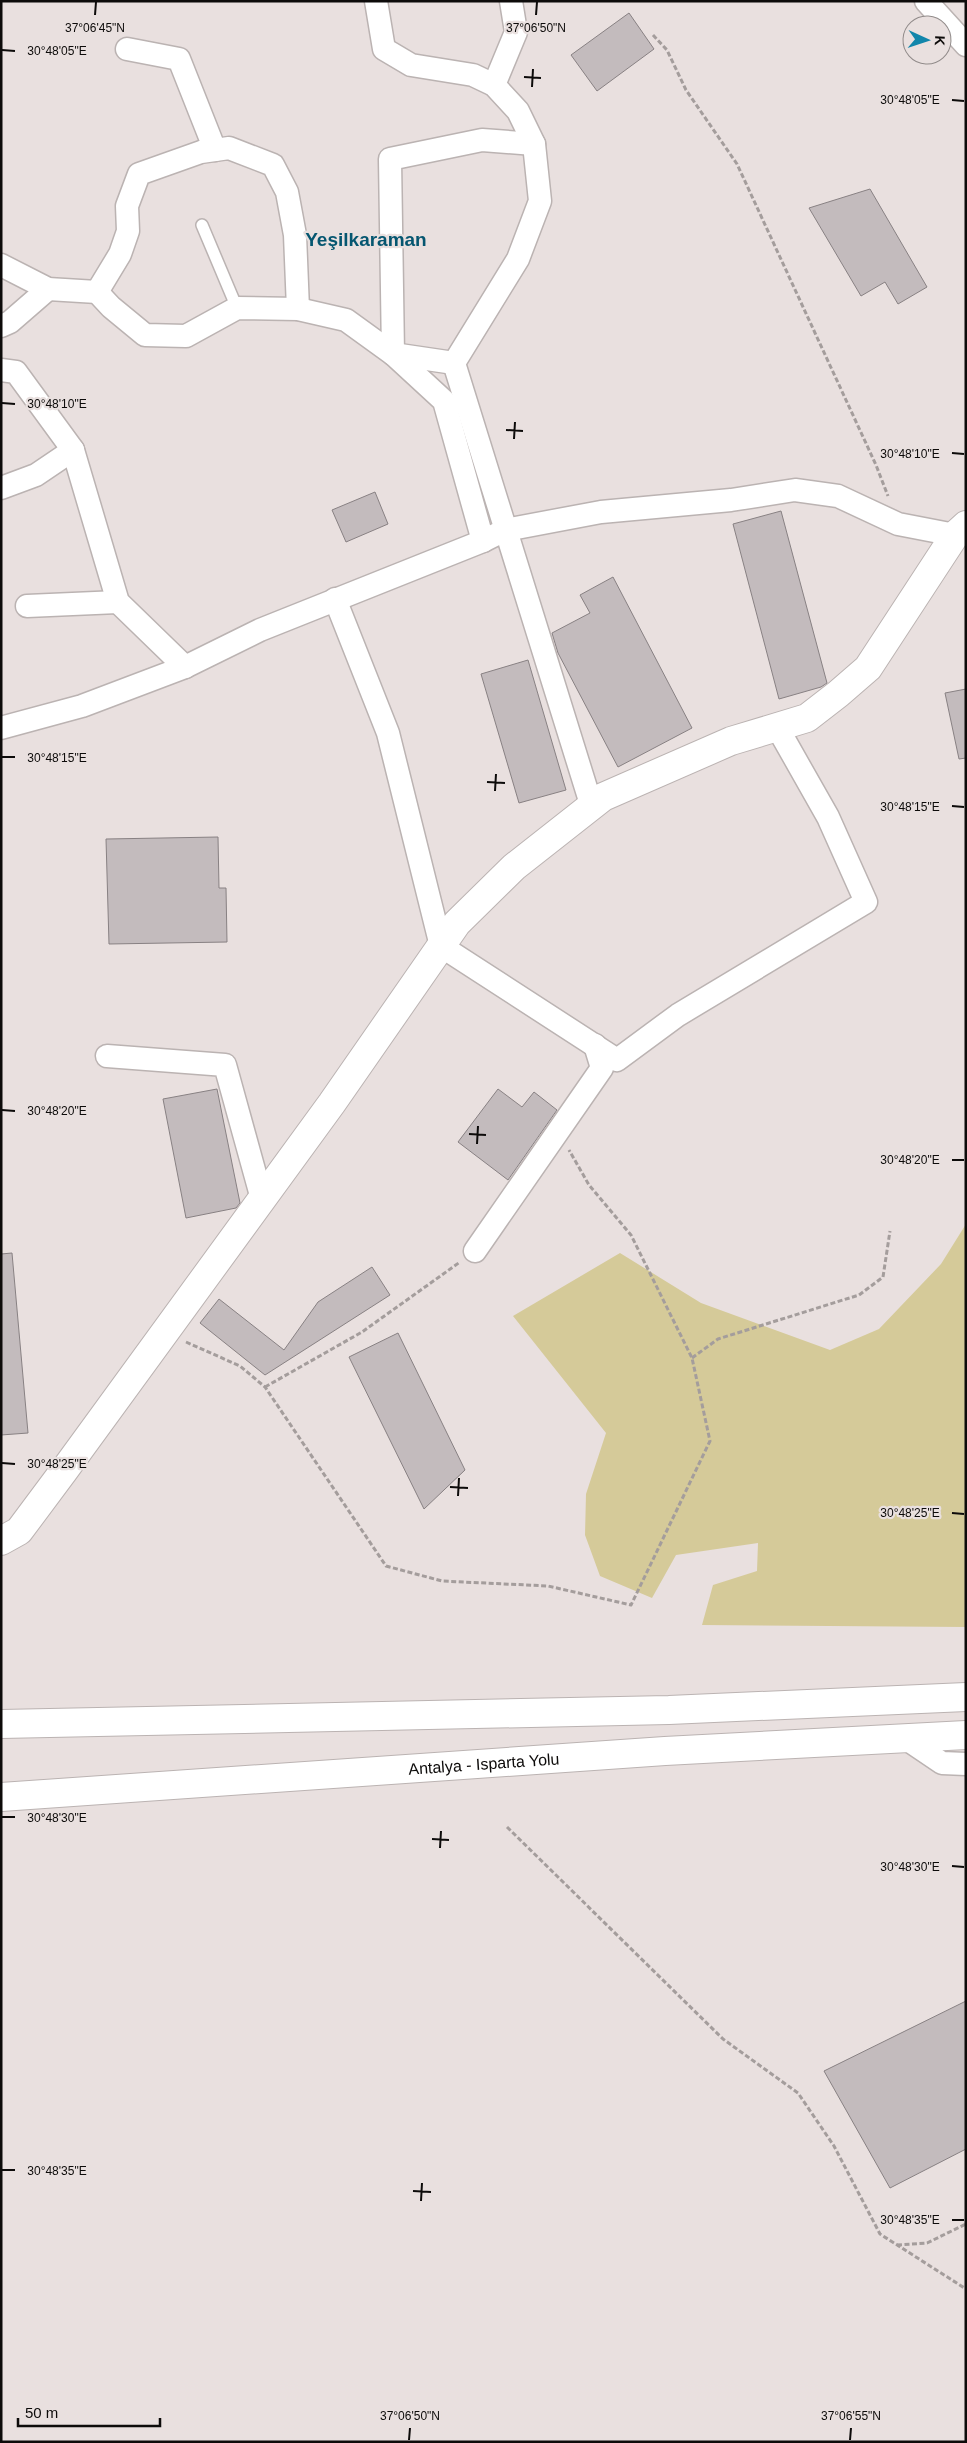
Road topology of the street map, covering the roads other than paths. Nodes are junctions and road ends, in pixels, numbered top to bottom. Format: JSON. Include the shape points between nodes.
{"nodes":[{"id":1,"x":376,"y":1,"type":"edge"},
{"id":2,"x":511,"y":1,"type":"edge"},
{"id":3,"x":926,"y":1,"type":"edge"},
{"id":4,"x":966,"y":45,"type":"edge"},
{"id":5,"x":127,"y":49,"type":"dead end"},
{"id":6,"x":494,"y":85,"type":"junction"},
{"id":7,"x":534,"y":144,"type":"junction"},
{"id":8,"x":215,"y":150,"type":"junction"},
{"id":9,"x":202,"y":225,"type":"dead end"},
{"id":10,"x":1,"y":265,"type":"edge"},
{"id":11,"x":48,"y":289,"type":"junction"},
{"id":12,"x":97,"y":292,"type":"junction"},
{"id":13,"x":237,"y":308,"type":"junction"},
{"id":14,"x":298,"y":309,"type":"junction"},
{"id":15,"x":1,"y":326,"type":"edge"},
{"id":16,"x":393,"y":354,"type":"junction"},
{"id":17,"x":454,"y":362,"type":"junction"},
{"id":18,"x":1,"y":370,"type":"edge"},
{"id":19,"x":73,"y":450,"type":"junction"},
{"id":20,"x":1,"y":488,"type":"edge"},
{"id":21,"x":505,"y":530,"type":"junction"},
{"id":22,"x":960,"y":530,"type":"edge"},
{"id":23,"x":483,"y":541,"type":"junction"},
{"id":24,"x":335,"y":599,"type":"junction"},
{"id":25,"x":118,"y":602,"type":"junction"},
{"id":26,"x":27,"y":606,"type":"dead end"},
{"id":27,"x":185,"y":667,"type":"junction"},
{"id":28,"x":777,"y":727,"type":"junction"},
{"id":29,"x":1,"y":728,"type":"edge"},
{"id":30,"x":591,"y":804,"type":"junction"},
{"id":31,"x":441,"y":946,"type":"junction"},
{"id":32,"x":595,"y":1045,"type":"junction"},
{"id":33,"x":107,"y":1056,"type":"dead end"},
{"id":34,"x":262,"y":1199,"type":"junction"},
{"id":35,"x":475,"y":1251,"type":"road end"},
{"id":36,"x":1,"y":1541,"type":"edge"},
{"id":37,"x":966,"y":1697,"type":"edge"},
{"id":38,"x":1,"y":1724,"type":"edge"},
{"id":39,"x":966,"y":1735,"type":"edge"},
{"id":40,"x":905,"y":1738,"type":"junction"},
{"id":41,"x":966,"y":1764,"type":"edge"},
{"id":42,"x":1,"y":1797,"type":"edge"}],
"edges":[{"from":1,"to":6,"type":"street","via":[[384,49],[410,65],[473,75]]},
{"from":2,"to":6,"type":"street","via":[[516,32]]},
{"from":3,"to":4,"type":"street"},
{"from":5,"to":8,"type":"street","via":[[179,59]]},
{"from":6,"to":7,"type":"street","via":[[518,111]]},
{"from":7,"to":16,"type":"street","via":[[482,140],[390,159]]},
{"from":7,"to":17,"type":"street","via":[[540,201],[518,259]]},
{"from":8,"to":12,"type":"street","via":[[139,174],[127,206],[128,231],[120,254]]},
{"from":8,"to":14,"type":"street","via":[[229,148],[273,165],[287,192],[295,235]]},
{"from":9,"to":13,"type":"lane"},
{"from":10,"to":11,"type":"street"},
{"from":11,"to":12,"type":"street"},
{"from":11,"to":15,"type":"street"},
{"from":12,"to":13,"type":"street","via":[[145,335],[186,336]]},
{"from":13,"to":14,"type":"street"},
{"from":14,"to":16,"type":"street","via":[[346,320]]},
{"from":16,"to":17,"type":"street"},
{"from":16,"to":23,"type":"street","via":[[444,402]]},
{"from":17,"to":21,"type":"street"},
{"from":18,"to":19,"type":"street","via":[[16,372]]},
{"from":19,"to":20,"type":"street","via":[[36,475]]},
{"from":19,"to":25,"type":"street"},
{"from":21,"to":22,"type":"street","via":[[601,512],[731,500],[795,490],[838,496],[898,524]]},
{"from":21,"to":23,"type":"street"},
{"from":21,"to":30,"type":"street"},
{"from":22,"to":28,"type":"main road","via":[[868,668],[807,718]]},
{"from":23,"to":24,"type":"street"},
{"from":24,"to":27,"type":"street","via":[[260,630]]},
{"from":24,"to":31,"type":"street","via":[[388,733]]},
{"from":25,"to":26,"type":"street"},
{"from":25,"to":27,"type":"street"},
{"from":27,"to":29,"type":"street","via":[[82,706]]},
{"from":28,"to":30,"type":"main road","via":[[731,741]]},
{"from":28,"to":32,"type":"street","via":[[828,817],[866,902],[678,1015],[617,1060]]},
{"from":30,"to":31,"type":"main road","via":[[514,866],[457,923]]},
{"from":31,"to":32,"type":"street"},
{"from":31,"to":34,"type":"main road"},
{"from":32,"to":35,"type":"street","via":[[602,1068]]},
{"from":33,"to":34,"type":"street","via":[[225,1065]]},
{"from":34,"to":36,"type":"main road","via":[[19,1531]]},
{"from":37,"to":38,"type":"main road","via":[[669,1710]]},
{"from":39,"to":40,"type":"main road","name":"Antalya - Isparta Yolu"},
{"from":40,"to":41,"type":"street","via":[[942,1763]]},
{"from":40,"to":42,"type":"main road","name":"Antalya - Isparta Yolu","via":[[655,1751]]}]}
